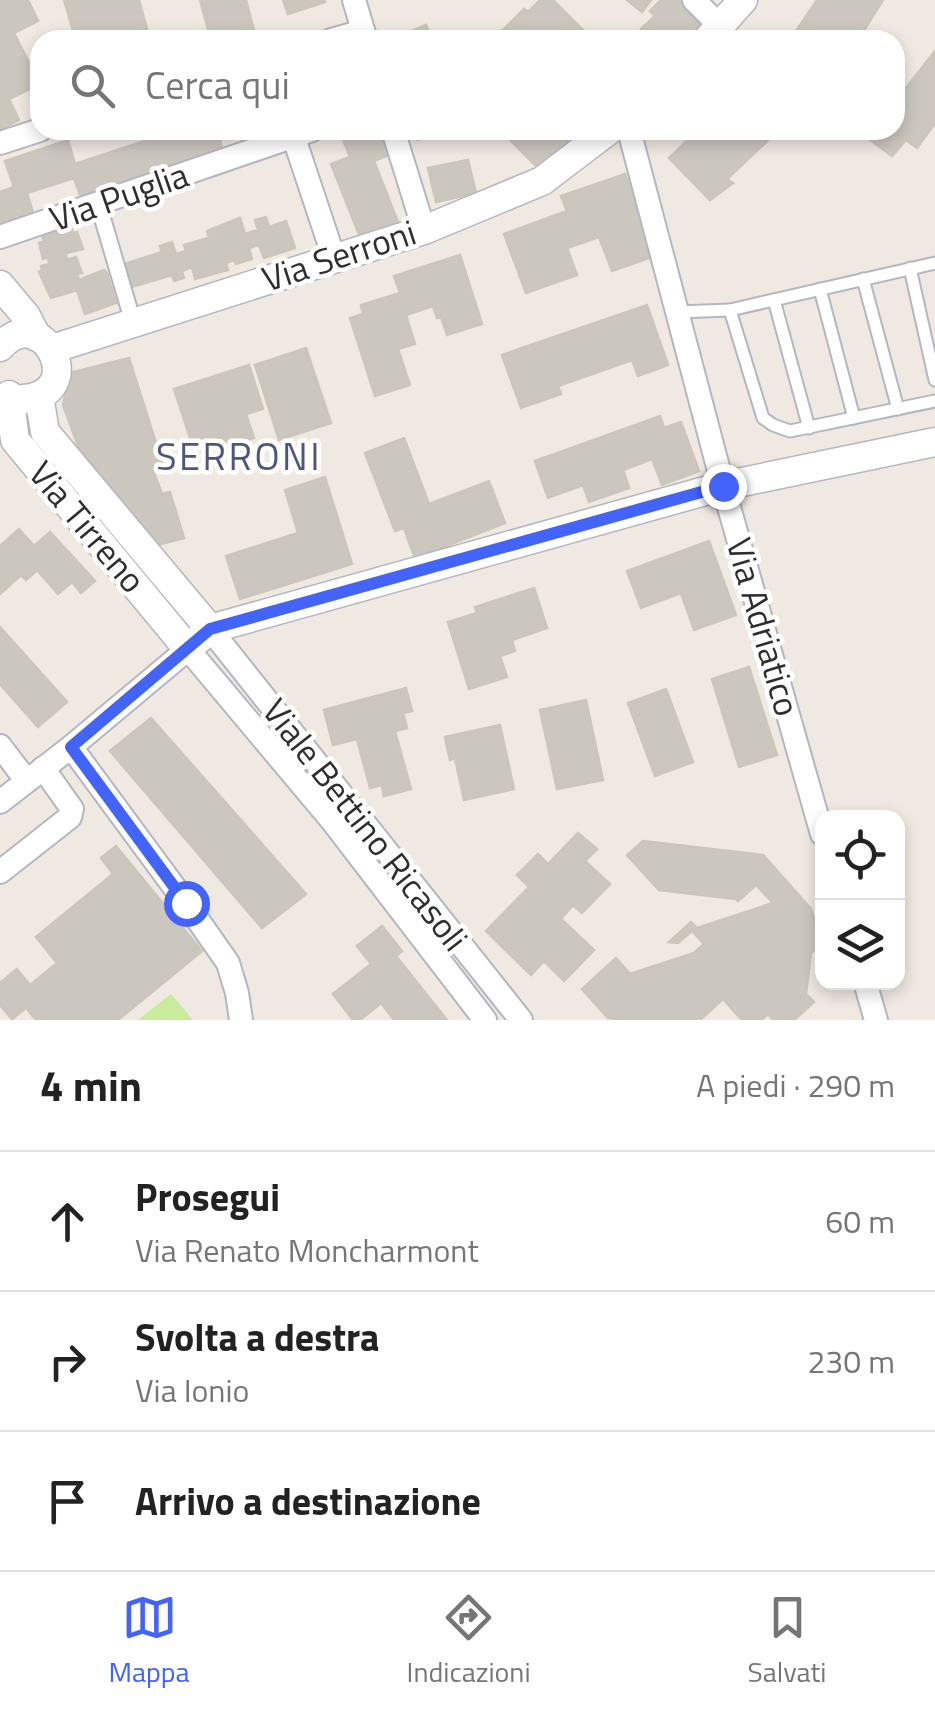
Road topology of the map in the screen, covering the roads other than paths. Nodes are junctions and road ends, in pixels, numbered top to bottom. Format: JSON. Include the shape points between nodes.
{"nodes":[{"id":1,"x":354,"y":0,"type":"edge"},
{"id":2,"x":694,"y":0,"type":"edge"},
{"id":3,"x":743,"y":0,"type":"edge"},
{"id":4,"x":363,"y":30,"type":"edge"},
{"id":5,"x":712,"y":30,"type":"edge"},
{"id":6,"x":717,"y":30,"type":"edge"},
{"id":7,"x":30,"y":133,"type":"edge"},
{"id":8,"x":285,"y":140,"type":"edge"},
{"id":9,"x":304,"y":140,"type":"edge"},
{"id":10,"x":396,"y":140,"type":"edge"},
{"id":11,"x":596,"y":140,"type":"edge"},
{"id":12,"x":632,"y":140,"type":"edge"},
{"id":13,"x":0,"y":143,"type":"edge"},
{"id":14,"x":98,"y":203,"type":"junction"},
{"id":15,"x":424,"y":230,"type":"junction"},
{"id":16,"x":0,"y":237,"type":"edge"},
{"id":17,"x":334,"y":258,"type":"junction"},
{"id":18,"x":935,"y":263,"type":"edge"},
{"id":19,"x":910,"y":268,"type":"junction"},
{"id":20,"x":863,"y":279,"type":"junction"},
{"id":21,"x":0,"y":285,"type":"edge"},
{"id":22,"x":820,"y":289,"type":"junction"},
{"id":23,"x":774,"y":300,"type":"junction"},
{"id":24,"x":730,"y":310,"type":"junction"},
{"id":25,"x":677,"y":312,"type":"junction"},
{"id":26,"x":133,"y":322,"type":"junction"},
{"id":27,"x":1,"y":342,"type":"edge"},
{"id":28,"x":44,"y":343,"type":"junction"},
{"id":29,"x":935,"y":380,"type":"edge"},
{"id":30,"x":4,"y":391,"type":"edge"},
{"id":31,"x":39,"y":396,"type":"junction"},
{"id":32,"x":935,"y":401,"type":"edge"},
{"id":33,"x":898,"y":409,"type":"junction"},
{"id":34,"x":854,"y":418,"type":"junction"},
{"id":35,"x":809,"y":428,"type":"junction"},
{"id":36,"x":8,"y":432,"type":"edge"},
{"id":37,"x":935,"y":442,"type":"edge"},
{"id":38,"x":723,"y":486,"type":"junction"},
{"id":39,"x":210,"y":629,"type":"junction"},
{"id":40,"x":188,"y":649,"type":"junction"},
{"id":41,"x":0,"y":746,"type":"edge"},
{"id":42,"x":71,"y":747,"type":"junction"},
{"id":43,"x":34,"y":774,"type":"junction"},
{"id":44,"x":0,"y":802,"type":"edge"},
{"id":45,"x":815,"y":810,"type":"edge"},
{"id":46,"x":0,"y":872,"type":"edge"},
{"id":47,"x":867,"y":990,"type":"edge"},
{"id":48,"x":240,"y":1020,"type":"edge"},
{"id":49,"x":485,"y":1020,"type":"edge"},
{"id":50,"x":521,"y":1020,"type":"edge"},
{"id":51,"x":876,"y":1020,"type":"edge"}],
"edges":[{"from":1,"to":4,"type":"street"},
{"from":2,"to":5,"type":"street"},
{"from":3,"to":6,"type":"street"},
{"from":7,"to":13,"type":"street"},
{"from":8,"to":14,"type":"street","name":"Via Puglia"},
{"from":9,"to":17,"type":"street"},
{"from":10,"to":15,"type":"street"},
{"from":11,"to":15,"type":"street","name":"Via Serroni","via":[[542,180]]},
{"from":12,"to":25,"type":"street","name":"Via Adriatico"},
{"from":14,"to":16,"type":"street","name":"Via Puglia"},
{"from":14,"to":26,"type":"street"},
{"from":15,"to":17,"type":"street","name":"Via Serroni"},
{"from":17,"to":26,"type":"street","name":"Via Serroni"},
{"from":18,"to":19,"type":"lane"},
{"from":19,"to":20,"type":"lane"},
{"from":19,"to":29,"type":"lane"},
{"from":20,"to":22,"type":"lane"},
{"from":20,"to":33,"type":"lane"},
{"from":21,"to":28,"type":"street"},
{"from":22,"to":23,"type":"lane"},
{"from":22,"to":34,"type":"lane"},
{"from":23,"to":24,"type":"lane"},
{"from":23,"to":35,"type":"lane"},
{"from":24,"to":25,"type":"lane"},
{"from":24,"to":35,"type":"lane","via":[[763,418],[790,432]]},
{"from":25,"to":38,"type":"street","name":"Via Adriatico"},
{"from":26,"to":28,"type":"street","name":"Via Serroni"},
{"from":27,"to":28,"type":"street","name":"Via Serroni","via":[[22,335]]},
{"from":28,"to":31,"type":"street","via":[[58,368]]},
{"from":30,"to":31,"type":"street","via":[[22,399]]},
{"from":30,"to":36,"type":"street","name":"Via Tirreno"},
{"from":31,"to":39,"type":"street","name":"Via Tirreno","via":[[46,432]]},
{"from":32,"to":33,"type":"lane"},
{"from":33,"to":34,"type":"lane"},
{"from":34,"to":35,"type":"lane"},
{"from":36,"to":40,"type":"street","name":"Via Tirreno"},
{"from":37,"to":38,"type":"street"},
{"from":38,"to":39,"type":"street"},
{"from":38,"to":45,"type":"street","name":"Via Adriatico"},
{"from":39,"to":40,"type":"street"},
{"from":39,"to":50,"type":"street","name":"Viale Bettino Ricasoli"},
{"from":40,"to":42,"type":"street"},
{"from":40,"to":49,"type":"street","name":"Viale Bettino Ricasoli","via":[[333,822]]},
{"from":41,"to":43,"type":"street"},
{"from":42,"to":43,"type":"street"},
{"from":42,"to":48,"type":"street","via":[[228,963]]},
{"from":43,"to":44,"type":"street"},
{"from":43,"to":46,"type":"street","via":[[72,809],[70,817]]},
{"from":47,"to":51,"type":"street"}]}
